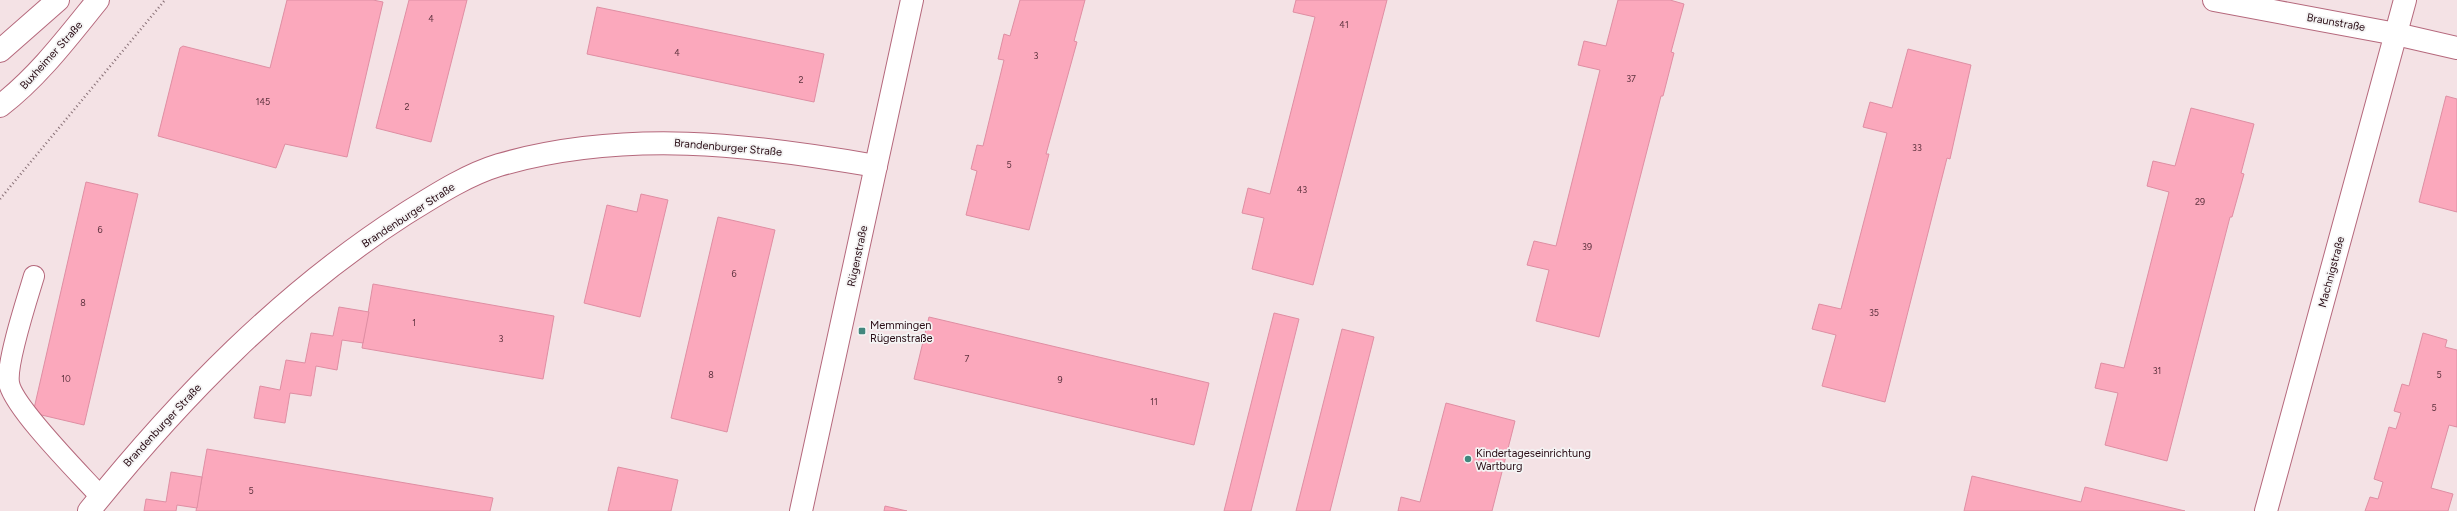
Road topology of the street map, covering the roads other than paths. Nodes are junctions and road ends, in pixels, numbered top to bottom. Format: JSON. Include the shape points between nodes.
{"nodes":[{"id":1,"x":58,"y":0,"type":"edge"},
{"id":2,"x":98,"y":0,"type":"edge"},
{"id":3,"x":912,"y":0,"type":"edge"},
{"id":4,"x":2214,"y":0,"type":"edge"},
{"id":5,"x":2405,"y":0,"type":"edge"},
{"id":6,"x":2396,"y":34,"type":"junction"},
{"id":7,"x":2457,"y":48,"type":"edge"},
{"id":8,"x":0,"y":50,"type":"edge"},
{"id":9,"x":0,"y":106,"type":"edge"},
{"id":10,"x":876,"y":166,"type":"junction"},
{"id":11,"x":34,"y":276,"type":"dead end"},
{"id":12,"x":95,"y":504,"type":"edge"},
{"id":13,"x":801,"y":511,"type":"edge"},
{"id":14,"x":2266,"y":511,"type":"edge"}],
"edges":[{"from":1,"to":8,"type":"street"},
{"from":2,"to":9,"type":"street","name":"Buxheimer Straße","via":[[59,48]]},
{"from":3,"to":10,"type":"street","name":"Rügenstraße"},
{"from":4,"to":6,"type":"street","name":"Braunstraße"},
{"from":5,"to":6,"type":"street","name":"Machnigstraße"},
{"from":6,"to":7,"type":"street","name":"Braunstraße"},
{"from":6,"to":14,"type":"street","name":"Machnigstraße"},
{"from":10,"to":12,"type":"street","name":"Brandenburger Straße","via":[[758,148],[658,142],[557,151],[497,165],[444,190],[380,231],[308,285],[242,341],[178,406]]},
{"from":10,"to":13,"type":"street","name":"Rügenstraße"},
{"from":11,"to":12,"type":"lane","via":[[11,362],[9,383],[18,404]]}]}
